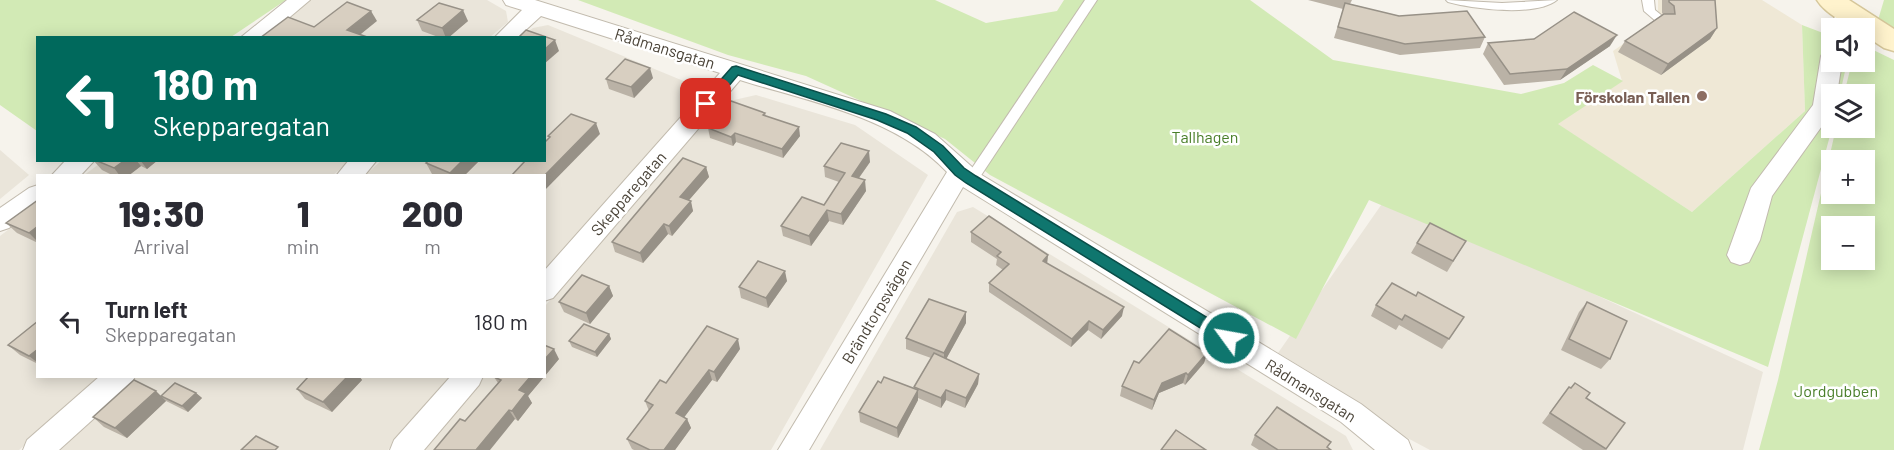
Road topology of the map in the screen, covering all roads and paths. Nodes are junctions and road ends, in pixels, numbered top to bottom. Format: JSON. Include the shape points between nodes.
{"nodes":[{"id":1,"x":300,"y":0,"type":"edge"},
{"id":2,"x":513,"y":0,"type":"edge"},
{"id":3,"x":1091,"y":0,"type":"edge"},
{"id":4,"x":1452,"y":0,"type":"edge"},
{"id":5,"x":1551,"y":0,"type":"edge"},
{"id":6,"x":1648,"y":0,"type":"edge"},
{"id":7,"x":536,"y":9,"type":"junction"},
{"id":8,"x":1839,"y":14,"type":"edge"},
{"id":9,"x":1662,"y":21,"type":"edge"},
{"id":10,"x":253,"y":36,"type":"edge"},
{"id":11,"x":506,"y":36,"type":"edge"},
{"id":12,"x":1894,"y":42,"type":"edge"},
{"id":13,"x":736,"y":70,"type":"junction"},
{"id":14,"x":1829,"y":72,"type":"edge"},
{"id":15,"x":80,"y":162,"type":"edge"},
{"id":16,"x":363,"y":162,"type":"edge"},
{"id":17,"x":66,"y":174,"type":"edge"},
{"id":18,"x":350,"y":174,"type":"edge"},
{"id":19,"x":965,"y":176,"type":"junction"},
{"id":20,"x":36,"y":195,"type":"edge"},
{"id":21,"x":0,"y":221,"type":"edge"},
{"id":22,"x":1740,"y":255,"type":"dead end"},
{"id":23,"x":546,"y":288,"type":"edge"},
{"id":24,"x":119,"y":378,"type":"edge"},
{"id":25,"x":467,"y":378,"type":"edge"},
{"id":26,"x":38,"y":450,"type":"edge"},
{"id":27,"x":405,"y":450,"type":"edge"},
{"id":28,"x":793,"y":450,"type":"edge"},
{"id":29,"x":1397,"y":450,"type":"edge"}],
"edges":[{"from":1,"to":10,"type":"street"},
{"from":2,"to":7,"type":"street","name":"Rådmansgatan"},
{"from":3,"to":19,"type":"lane"},
{"from":4,"to":5,"type":"lane","via":[[1495,6]]},
{"from":6,"to":9,"type":"lane","via":[[1650,11]]},
{"from":7,"to":11,"type":"street"},
{"from":7,"to":13,"type":"street","name":"Rådmansgatan"},
{"from":8,"to":12,"type":"street"},
{"from":13,"to":19,"type":"street","name":"Rådmansgatan","via":[[911,130],[939,149]]},
{"from":13,"to":23,"type":"street","name":"Skepparegatan"},
{"from":14,"to":22,"type":"street","via":[[1824,106],[1760,194]]},
{"from":15,"to":17,"type":"street"},
{"from":16,"to":18,"type":"street"},
{"from":19,"to":28,"type":"street","name":"Brändtorpsvägen"},
{"from":19,"to":29,"type":"street","name":"Rådmansgatan","via":[[1351,413]]},
{"from":20,"to":21,"type":"street"},
{"from":24,"to":26,"type":"street"},
{"from":25,"to":27,"type":"street"}]}
